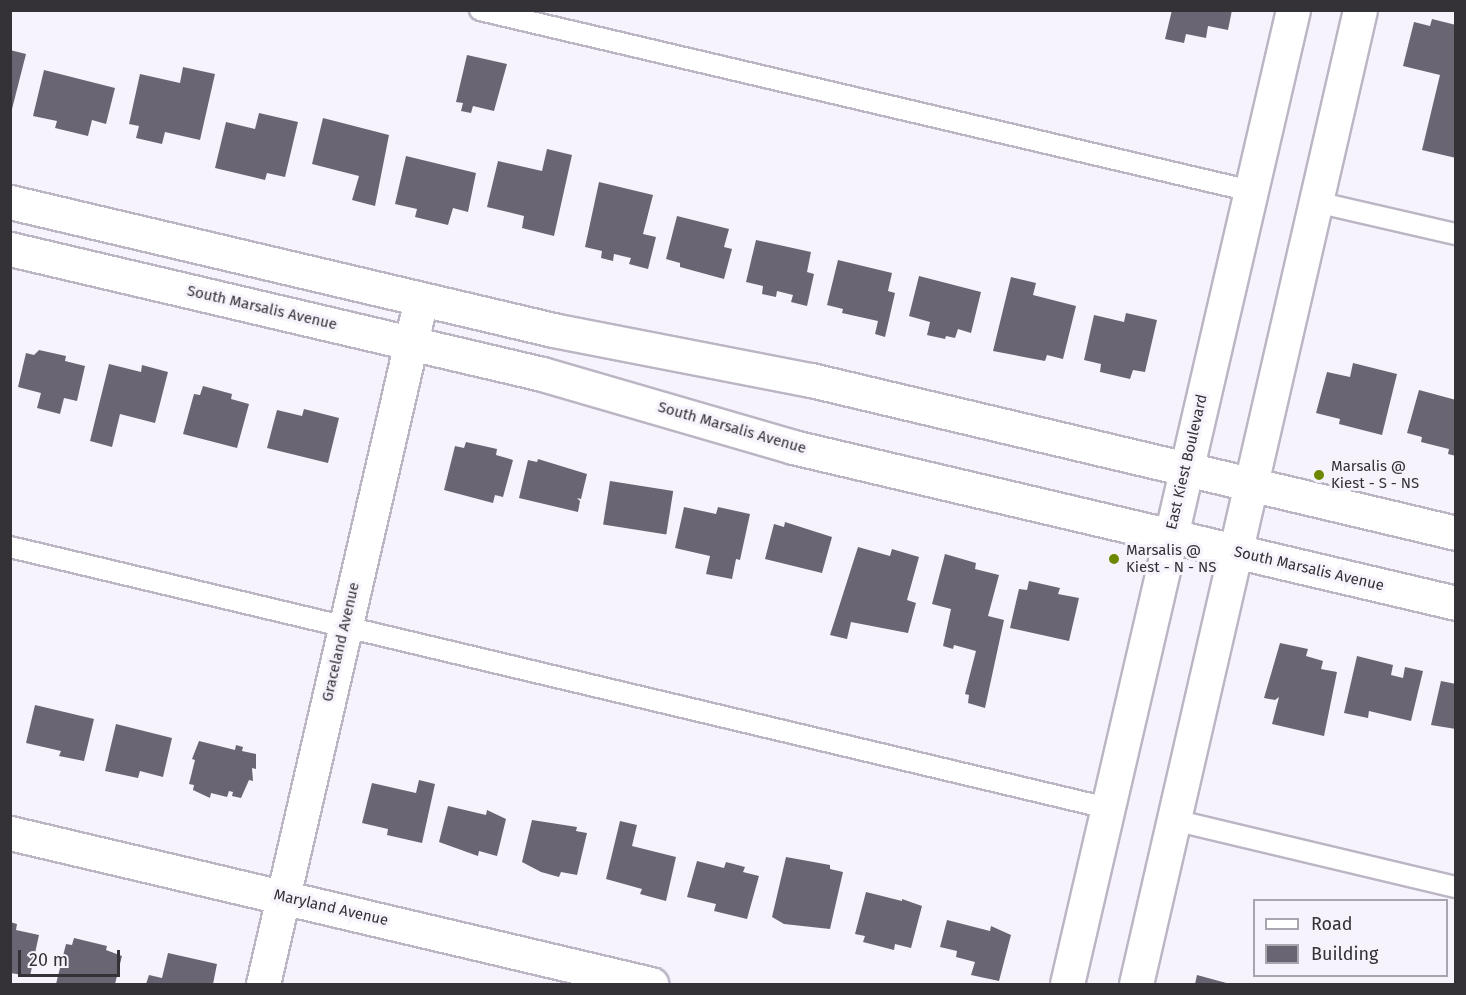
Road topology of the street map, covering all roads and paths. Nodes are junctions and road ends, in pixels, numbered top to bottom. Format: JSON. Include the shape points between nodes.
{"nodes":[{"id":1,"x":480,"y":10,"type":"edge"},
{"id":2,"x":1293,"y":10,"type":"edge"},
{"id":3,"x":1360,"y":10,"type":"edge"},
{"id":4,"x":1251,"y":191,"type":"junction"},
{"id":5,"x":10,"y":202,"type":"edge"},
{"id":6,"x":1316,"y":202,"type":"junction"},
{"id":7,"x":1455,"y":234,"type":"edge"},
{"id":8,"x":10,"y":249,"type":"edge"},
{"id":9,"x":421,"y":299,"type":"junction"},
{"id":10,"x":411,"y":343,"type":"junction"},
{"id":11,"x":1185,"y":469,"type":"junction"},
{"id":12,"x":1251,"y":484,"type":"junction"},
{"id":13,"x":1455,"y":533,"type":"edge"},
{"id":14,"x":1170,"y":536,"type":"junction"},
{"id":15,"x":10,"y":546,"type":"edge"},
{"id":16,"x":1236,"y":552,"type":"junction"},
{"id":17,"x":1455,"y":603,"type":"edge"},
{"id":18,"x":343,"y":628,"type":"junction"},
{"id":19,"x":1107,"y":808,"type":"junction"},
{"id":20,"x":1174,"y":820,"type":"junction"},
{"id":21,"x":10,"y":833,"type":"edge"},
{"id":22,"x":1455,"y":887,"type":"edge"},
{"id":23,"x":284,"y":896,"type":"junction"},
{"id":24,"x":263,"y":984,"type":"edge"},
{"id":25,"x":651,"y":984,"type":"edge"},
{"id":26,"x":1067,"y":984,"type":"edge"},
{"id":27,"x":1136,"y":984,"type":"edge"}],
"edges":[{"from":1,"to":4,"type":"lane"},
{"from":2,"to":4,"type":"main road","name":"East Kiest Boulevard"},
{"from":3,"to":6,"type":"main road"},
{"from":4,"to":11,"type":"main road","name":"East Kiest Boulevard"},
{"from":5,"to":9,"type":"main road"},
{"from":6,"to":7,"type":"lane"},
{"from":6,"to":12,"type":"main road"},
{"from":8,"to":10,"type":"main road","name":"South Marsalis Avenue"},
{"from":9,"to":10,"type":"main road","name":"Graceland Avenue"},
{"from":9,"to":11,"type":"main road","via":[[553,330],[811,380]]},
{"from":10,"to":14,"type":"main road","name":"South Marsalis Avenue","via":[[542,374],[794,447]]},
{"from":10,"to":18,"type":"main road","name":"Graceland Avenue"},
{"from":11,"to":12,"type":"main road"},
{"from":11,"to":14,"type":"main road","name":"East Kiest Boulevard"},
{"from":12,"to":13,"type":"main road"},
{"from":12,"to":16,"type":"main road"},
{"from":14,"to":16,"type":"main road","name":"South Marsalis Avenue"},
{"from":14,"to":19,"type":"main road","name":"East Kiest Boulevard"},
{"from":15,"to":18,"type":"lane"},
{"from":16,"to":17,"type":"main road","name":"South Marsalis Avenue"},
{"from":16,"to":20,"type":"main road"},
{"from":18,"to":19,"type":"lane"},
{"from":18,"to":23,"type":"main road","name":"Graceland Avenue"},
{"from":19,"to":26,"type":"main road","name":"East Kiest Boulevard"},
{"from":20,"to":22,"type":"lane"},
{"from":20,"to":27,"type":"main road"},
{"from":21,"to":23,"type":"main road","name":"Maryland Avenue"},
{"from":23,"to":24,"type":"main road","name":"Graceland Avenue"},
{"from":23,"to":25,"type":"main road","name":"Maryland Avenue"}]}
